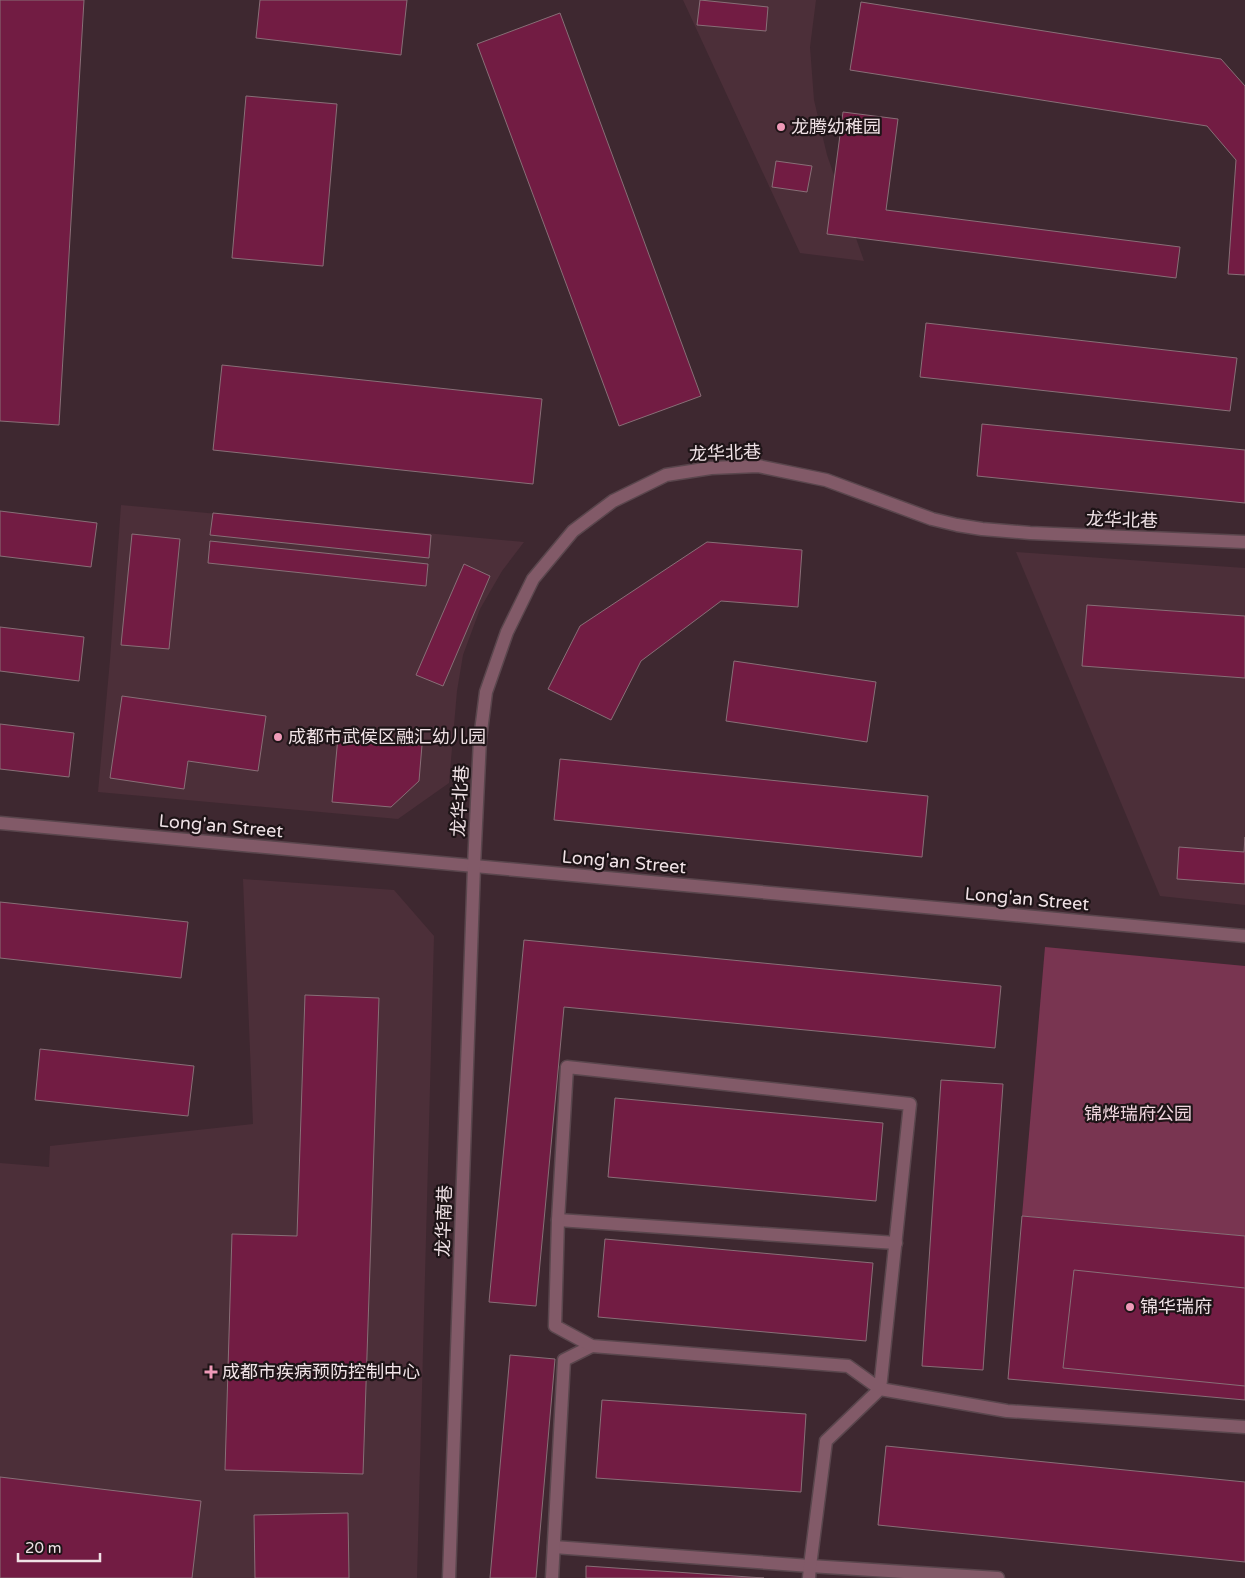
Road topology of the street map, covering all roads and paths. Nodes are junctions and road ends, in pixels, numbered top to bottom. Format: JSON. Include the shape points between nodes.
{"nodes":[{"id":1,"x":1245,"y":542,"type":"edge"},
{"id":2,"x":0,"y":823,"type":"edge"},
{"id":3,"x":474,"y":866,"type":"junction"},
{"id":4,"x":1245,"y":936,"type":"edge"},
{"id":5,"x":558,"y":1220,"type":"junction"},
{"id":6,"x":896,"y":1243,"type":"junction"},
{"id":7,"x":592,"y":1346,"type":"junction"},
{"id":8,"x":880,"y":1389,"type":"junction"},
{"id":9,"x":1245,"y":1427,"type":"edge"},
{"id":10,"x":554,"y":1547,"type":"junction"},
{"id":11,"x":810,"y":1572,"type":"edge"},
{"id":12,"x":449,"y":1578,"type":"edge"},
{"id":13,"x":552,"y":1578,"type":"edge"},
{"id":14,"x":998,"y":1578,"type":"edge"}],
"edges":[{"from":1,"to":3,"type":"street","name":"龙华北巷","via":[[982,529],[932,519],[826,480],[758,466],[711,468],[666,475],[613,501],[573,531],[533,578],[511,623],[486,692],[480,739]]},
{"from":2,"to":3,"type":"street","name":"Long'an Street"},
{"from":3,"to":4,"type":"street","name":"Long'an Street"},
{"from":3,"to":12,"type":"street","name":"龙华南巷"},
{"from":5,"to":6,"type":"street"},
{"from":5,"to":6,"type":"street","via":[[567,1067],[910,1104]]},
{"from":5,"to":7,"type":"street","via":[[555,1326]]},
{"from":6,"to":8,"type":"street"},
{"from":7,"to":8,"type":"street","via":[[848,1366]]},
{"from":7,"to":10,"type":"street","via":[[564,1360]]},
{"from":8,"to":9,"type":"street","via":[[1007,1411]]},
{"from":8,"to":11,"type":"street","via":[[826,1441]]},
{"from":10,"to":11,"type":"street"},
{"from":10,"to":13,"type":"street"},
{"from":11,"to":14,"type":"street"}]}
